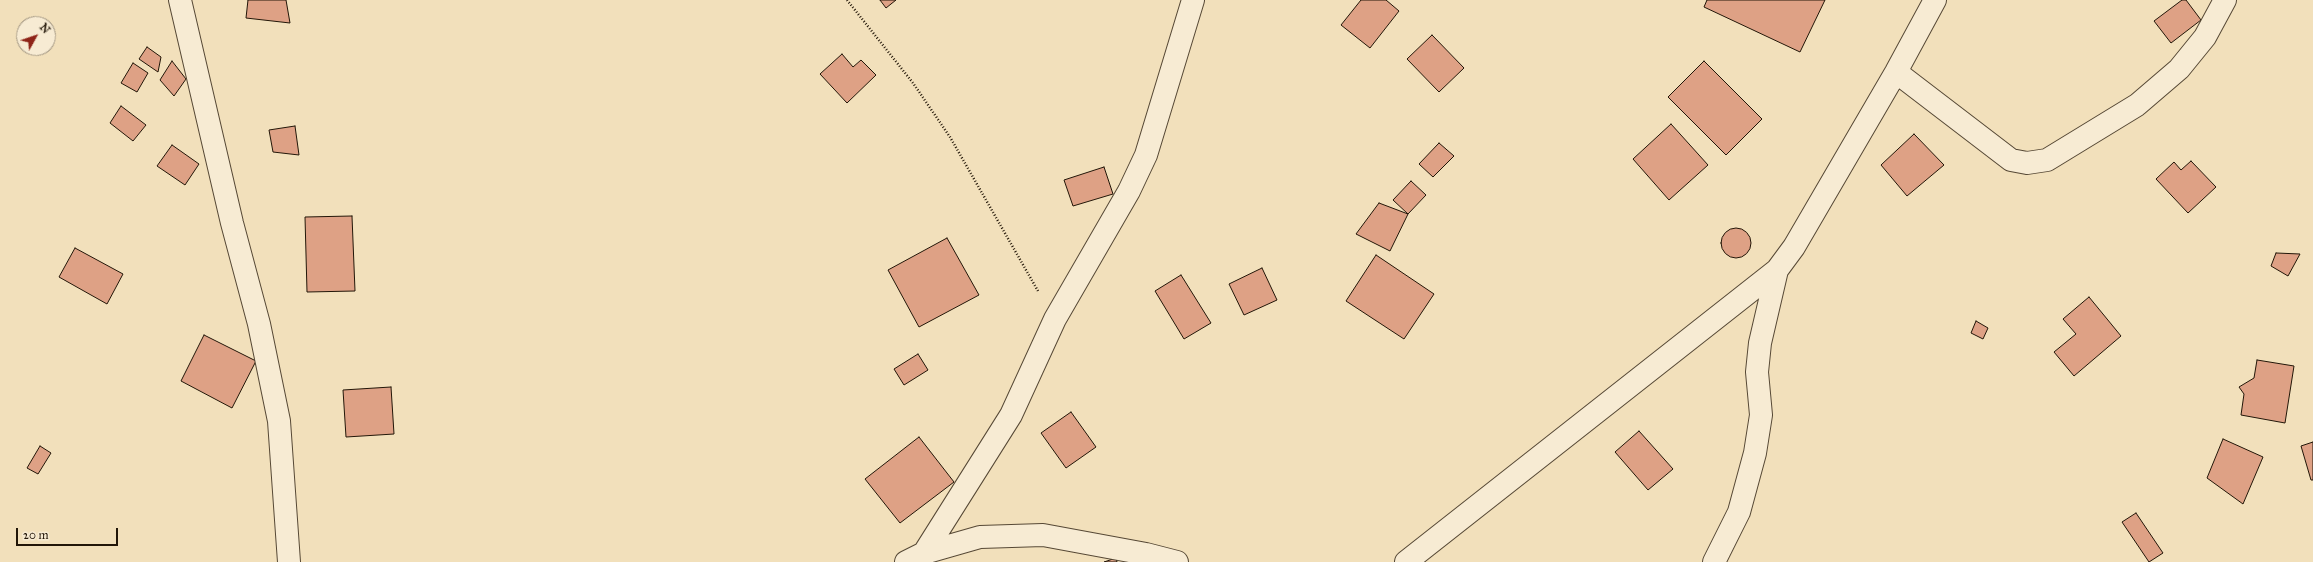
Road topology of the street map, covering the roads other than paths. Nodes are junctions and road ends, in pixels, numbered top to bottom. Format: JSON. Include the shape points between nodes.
{"nodes":[{"id":1,"x":180,"y":0,"type":"edge"},
{"id":2,"x":1193,"y":0,"type":"edge"},
{"id":3,"x":1935,"y":0,"type":"edge"},
{"id":4,"x":2224,"y":0,"type":"edge"},
{"id":5,"x":1896,"y":72,"type":"junction"},
{"id":6,"x":1777,"y":270,"type":"junction"},
{"id":7,"x":915,"y":557,"type":"edge"},
{"id":8,"x":1149,"y":558,"type":"edge"},
{"id":9,"x":289,"y":562,"type":"edge"},
{"id":10,"x":1177,"y":562,"type":"edge"},
{"id":11,"x":1406,"y":562,"type":"edge"},
{"id":12,"x":1714,"y":562,"type":"edge"}],
"edges":[{"from":1,"to":9,"type":"street","via":[[232,223],[259,324],[279,421]]},
{"from":2,"to":7,"type":"street","via":[[1146,155],[1129,191],[1055,319],[1011,415]]},
{"from":3,"to":5,"type":"street"},
{"from":4,"to":5,"type":"street","via":[[2205,37],[2180,69],[2137,105],[2046,160],[2027,163],[2012,160]]},
{"from":5,"to":6,"type":"street","via":[[1794,247]]},
{"from":6,"to":11,"type":"street"},
{"from":6,"to":12,"type":"street","via":[[1760,343],[1757,372],[1761,415],[1755,453],[1739,512]]},
{"from":7,"to":8,"type":"street","via":[[980,537],[1043,535]]},
{"from":8,"to":10,"type":"street"}]}
